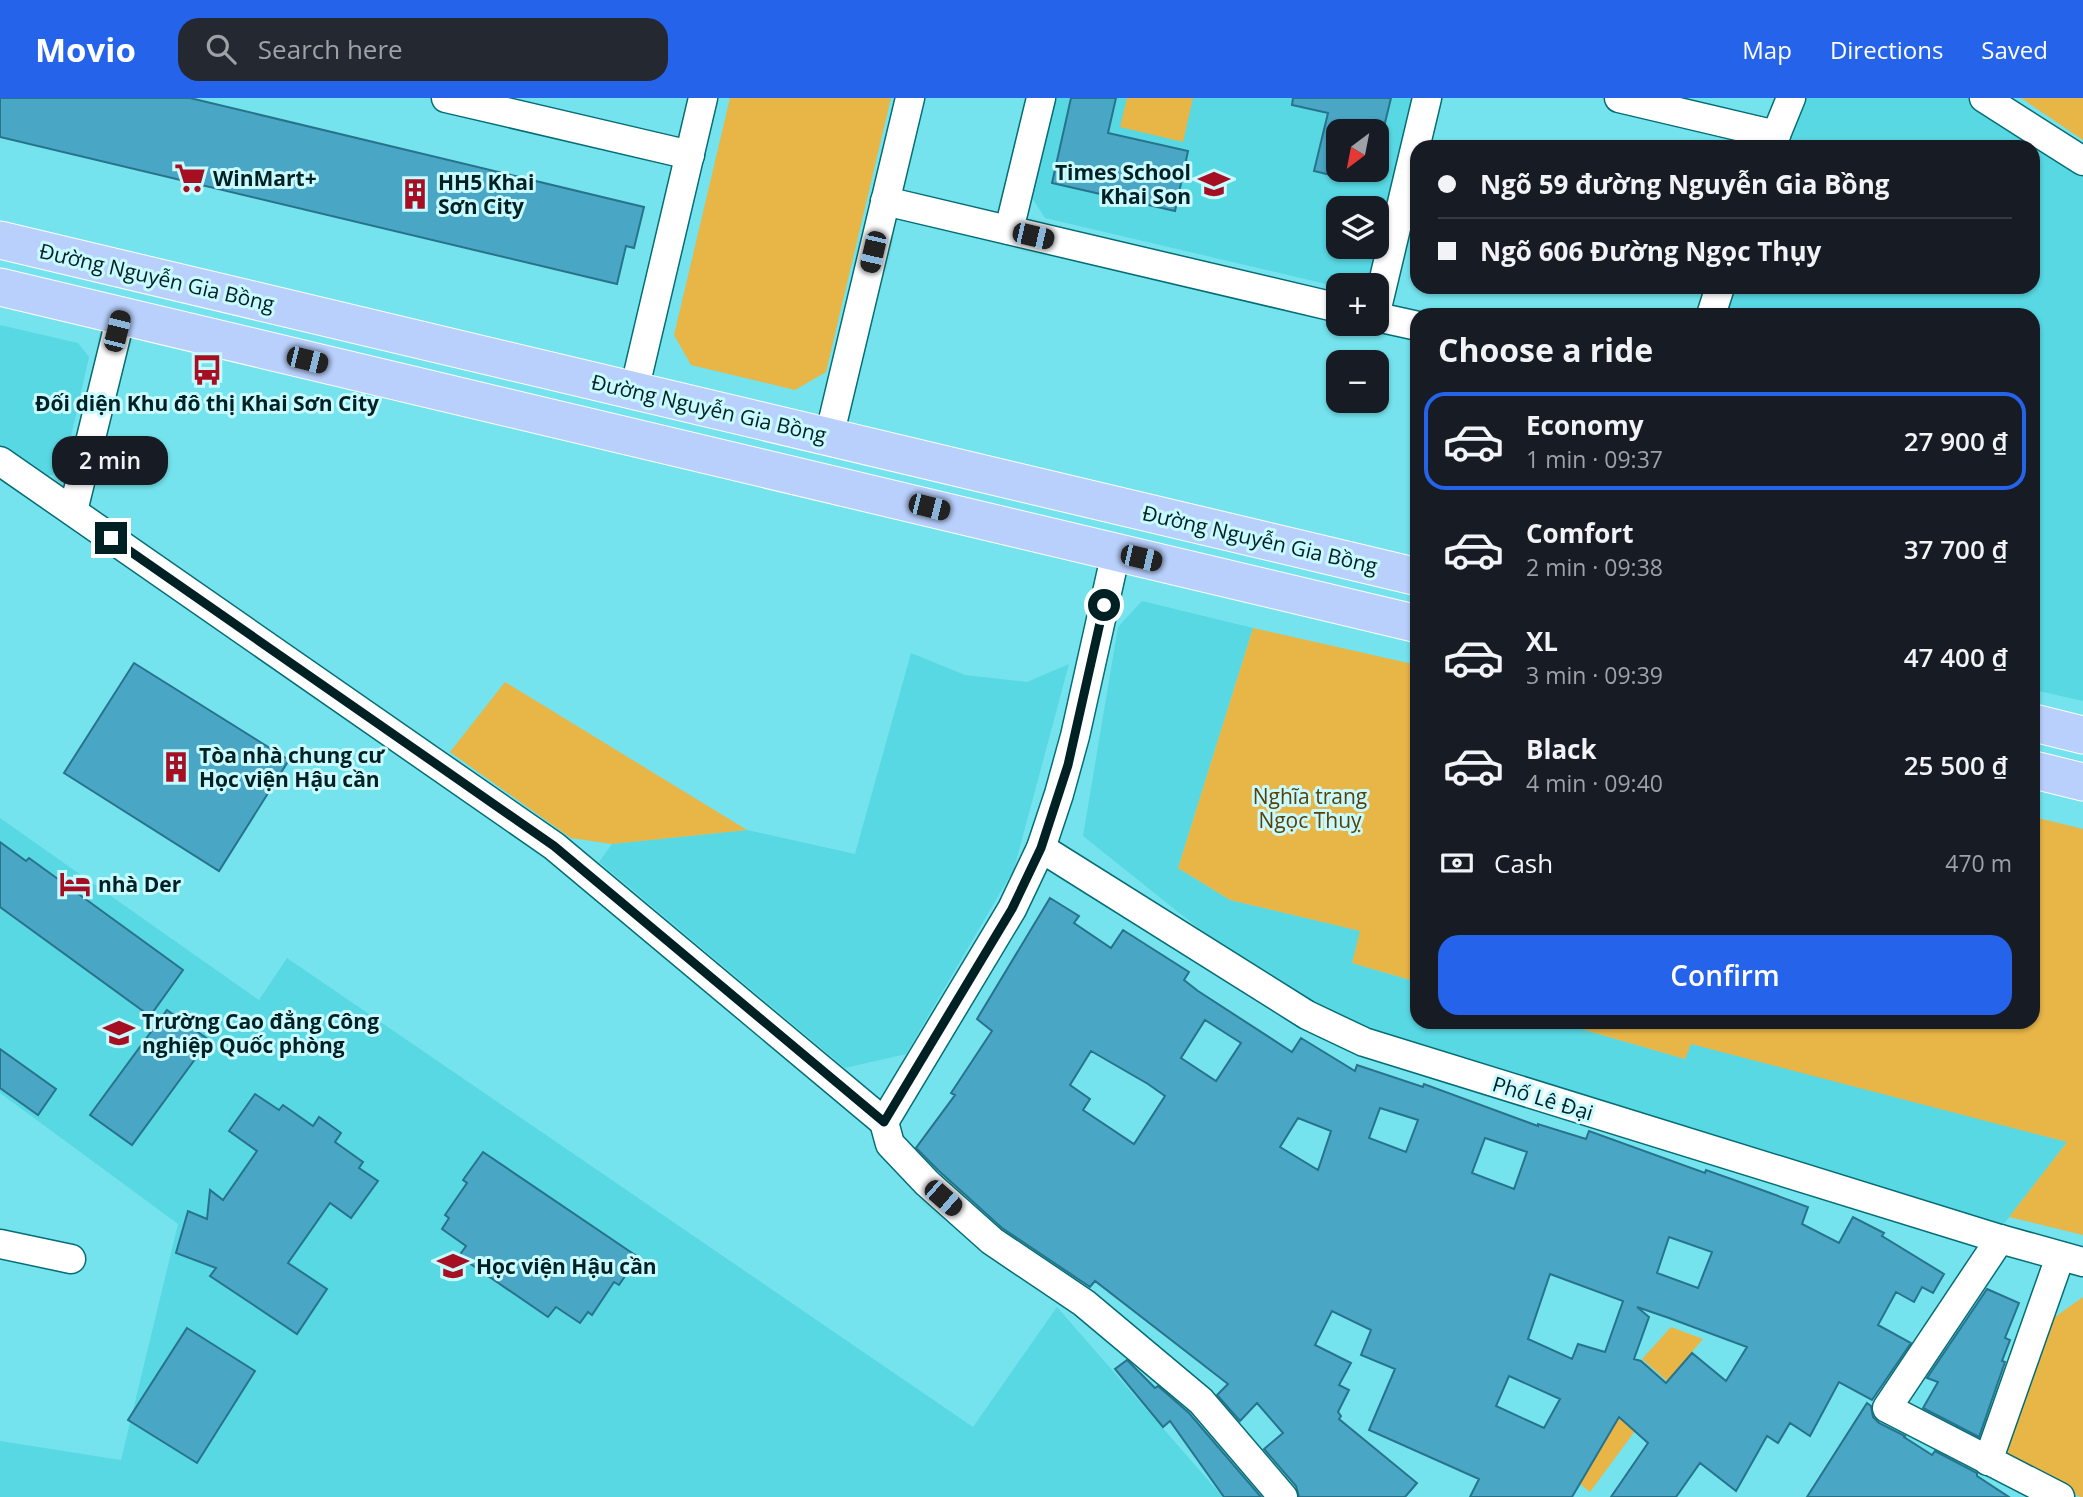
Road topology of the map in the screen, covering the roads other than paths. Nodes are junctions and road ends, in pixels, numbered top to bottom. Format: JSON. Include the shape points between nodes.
{"nodes":[{"id":1,"x":446,"y":98,"type":"edge"},
{"id":2,"x":703,"y":98,"type":"edge"},
{"id":3,"x":909,"y":98,"type":"edge"},
{"id":4,"x":1041,"y":98,"type":"edge"},
{"id":5,"x":1427,"y":98,"type":"edge"},
{"id":6,"x":1619,"y":98,"type":"edge"},
{"id":7,"x":1791,"y":98,"type":"edge"},
{"id":8,"x":1984,"y":98,"type":"edge"},
{"id":9,"x":1420,"y":140,"type":"edge"},
{"id":10,"x":1770,"y":140,"type":"edge"},
{"id":11,"x":1774,"y":140,"type":"edge"},
{"id":12,"x":690,"y":155,"type":"junction"},
{"id":13,"x":2083,"y":161,"type":"edge"},
{"id":14,"x":1410,"y":190,"type":"edge"},
{"id":15,"x":885,"y":201,"type":"junction"},
{"id":16,"x":1009,"y":230,"type":"junction"},
{"id":17,"x":0,"y":240,"type":"edge"},
{"id":18,"x":1387,"y":273,"type":"edge"},
{"id":19,"x":0,"y":287,"type":"edge"},
{"id":20,"x":1326,"y":305,"type":"edge"},
{"id":21,"x":121,"y":316,"type":"junction"},
{"id":22,"x":1389,"y":320,"type":"edge"},
{"id":23,"x":1410,"y":324,"type":"edge"},
{"id":24,"x":634,"y":391,"type":"junction"},
{"id":25,"x":623,"y":435,"type":"junction"},
{"id":26,"x":829,"y":437,"type":"junction"},
{"id":27,"x":0,"y":461,"type":"edge"},
{"id":28,"x":819,"y":481,"type":"junction"},
{"id":29,"x":73,"y":512,"type":"junction"},
{"id":30,"x":1116,"y":552,"type":"junction"},
{"id":31,"x":1410,"y":575,"type":"edge"},
{"id":32,"x":1410,"y":622,"type":"edge"},
{"id":33,"x":2040,"y":724,"type":"edge"},
{"id":34,"x":2083,"y":735,"type":"edge"},
{"id":35,"x":2040,"y":771,"type":"edge"},
{"id":36,"x":2083,"y":782,"type":"edge"},
{"id":37,"x":1041,"y":848,"type":"junction"},
{"id":38,"x":884,"y":1122,"type":"junction"},
{"id":39,"x":2000,"y":1239,"type":"junction"},
{"id":40,"x":0,"y":1244,"type":"edge"},
{"id":41,"x":71,"y":1259,"type":"dead end"},
{"id":42,"x":2072,"y":1259,"type":"edge"},
{"id":43,"x":1988,"y":1461,"type":"junction"},
{"id":44,"x":1283,"y":1497,"type":"edge"},
{"id":45,"x":2060,"y":1497,"type":"edge"}],
"edges":[{"from":1,"to":12,"type":"street"},
{"from":2,"to":12,"type":"street"},
{"from":3,"to":15,"type":"street"},
{"from":4,"to":16,"type":"street"},
{"from":5,"to":9,"type":"street"},
{"from":6,"to":10,"type":"street"},
{"from":7,"to":11,"type":"street"},
{"from":8,"to":13,"type":"street"},
{"from":12,"to":24,"type":"street"},
{"from":14,"to":18,"type":"street"},
{"from":15,"to":16,"type":"street"},
{"from":15,"to":26,"type":"street"},
{"from":16,"to":20,"type":"street"},
{"from":17,"to":24,"type":"main road","name":"Đường Nguyễn Gia Bồng"},
{"from":19,"to":21,"type":"main road"},
{"from":21,"to":25,"type":"main road"},
{"from":21,"to":29,"type":"street"},
{"from":22,"to":23,"type":"street"},
{"from":24,"to":25,"type":"main road"},
{"from":24,"to":26,"type":"main road","name":"Đường Nguyễn Gia Bồng"},
{"from":25,"to":28,"type":"main road"},
{"from":26,"to":28,"type":"main road"},
{"from":26,"to":31,"type":"main road","name":"Đường Nguyễn Gia Bồng"},
{"from":27,"to":29,"type":"street"},
{"from":28,"to":30,"type":"main road"},
{"from":29,"to":38,"type":"street","via":[[545,839]]},
{"from":30,"to":32,"type":"main road"},
{"from":30,"to":37,"type":"street","via":[[1075,736]]},
{"from":33,"to":34,"type":"main road"},
{"from":35,"to":36,"type":"main road"},
{"from":37,"to":38,"type":"street","via":[[1012,909]]},
{"from":37,"to":39,"type":"street","name":"Phố Lê Đại","via":[[1307,1015],[1364,1042]]},
{"from":38,"to":44,"type":"street","via":[[890,1143],[927,1183],[992,1241],[1084,1303],[1202,1401]]},
{"from":39,"to":42,"type":"street","name":"Phố Lê Đại"},
{"from":39,"to":43,"type":"street","via":[[1887,1408]]},
{"from":40,"to":41,"type":"street"},
{"from":42,"to":43,"type":"street"},
{"from":43,"to":45,"type":"street"}]}
